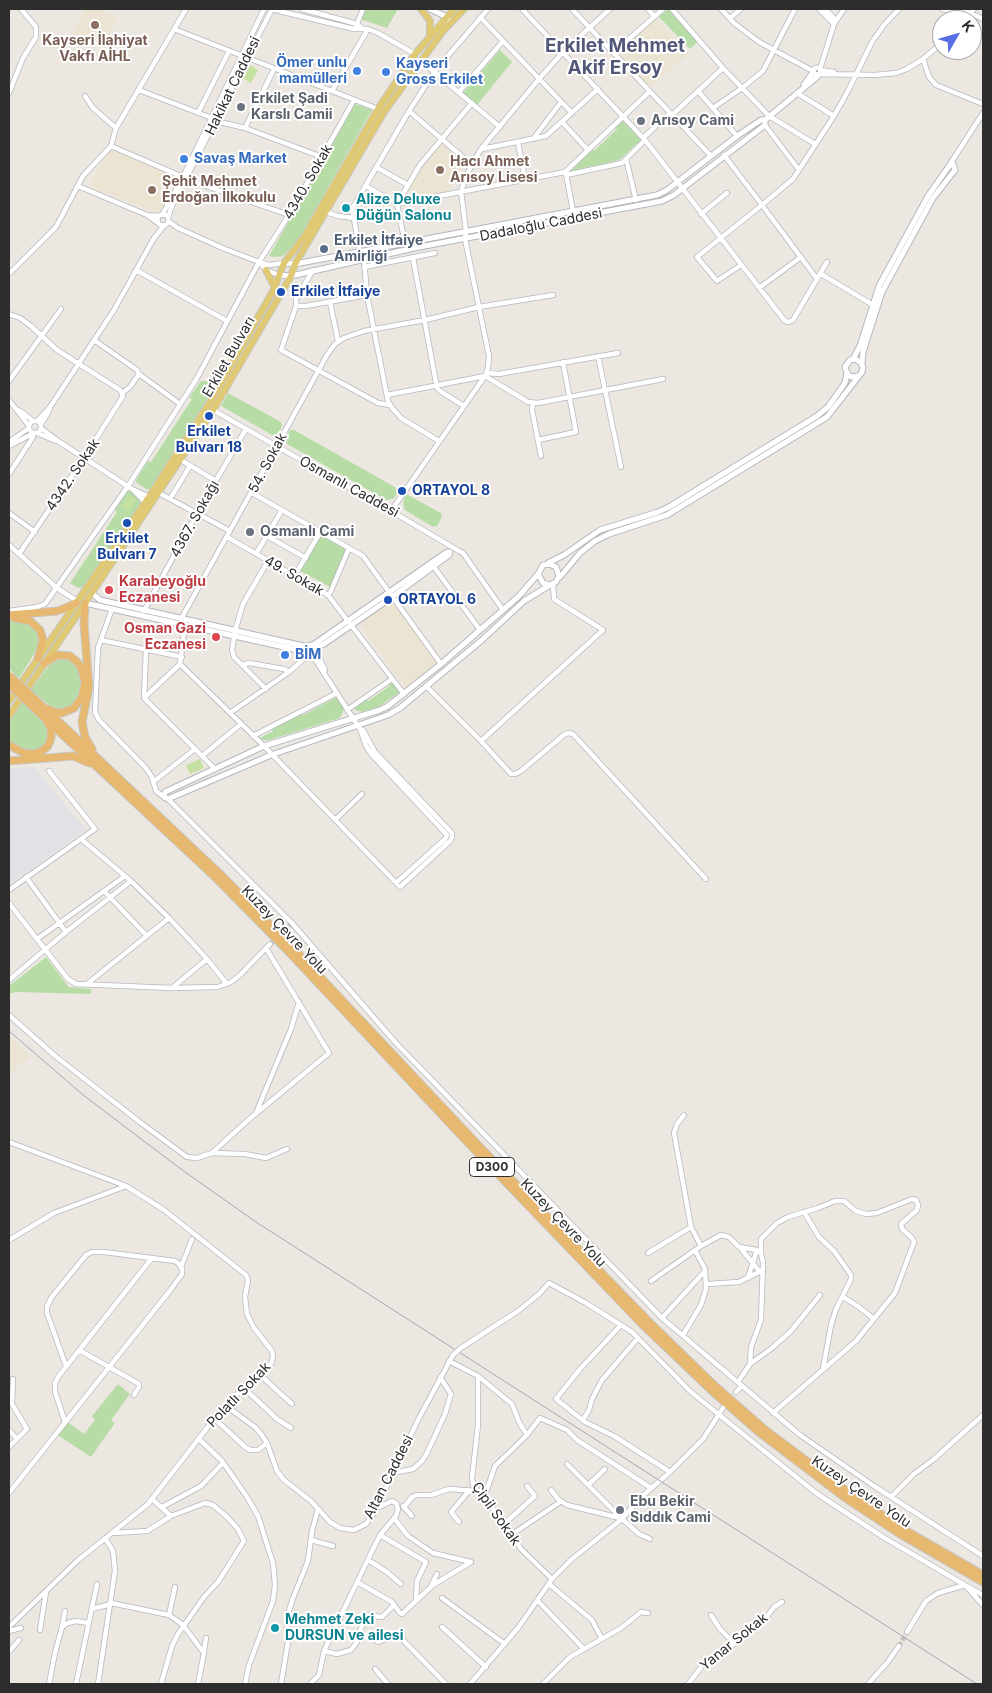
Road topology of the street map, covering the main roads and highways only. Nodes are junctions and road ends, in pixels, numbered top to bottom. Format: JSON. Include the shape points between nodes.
{"nodes":[{"id":1,"x":421,"y":9,"type":"edge"},
{"id":2,"x":464,"y":9,"type":"edge"},
{"id":3,"x":451,"y":15,"type":"edge"},
{"id":4,"x":430,"y":37,"type":"junction"},
{"id":5,"x":266,"y":270,"type":"road end"},
{"id":6,"x":274,"y":287,"type":"junction"},
{"id":7,"x":76,"y":602,"type":"junction"},
{"id":8,"x":85,"y":603,"type":"junction"},
{"id":9,"x":9,"y":613,"type":"edge"},
{"id":10,"x":9,"y":619,"type":"edge"},
{"id":11,"x":41,"y":661,"type":"junction"},
{"id":12,"x":9,"y":675,"type":"edge"},
{"id":13,"x":9,"y":684,"type":"edge"},
{"id":14,"x":9,"y":701,"type":"edge"},
{"id":15,"x":37,"y":706,"type":"junction"},
{"id":16,"x":9,"y":716,"type":"edge"},
{"id":17,"x":45,"y":718,"type":"junction"},
{"id":18,"x":9,"y":745,"type":"edge"},
{"id":19,"x":9,"y":761,"type":"edge"},
{"id":20,"x":96,"y":766,"type":"junction"},
{"id":21,"x":108,"y":768,"type":"junction"},
{"id":22,"x":983,"y":1575,"type":"edge"},
{"id":23,"x":983,"y":1582,"type":"edge"}],
"edges":[{"from":1,"to":4,"type":"main road","via":[[430,21]]},
{"from":2,"to":3,"type":"main road","name":"Erkilet Bulvarı"},
{"from":3,"to":4,"type":"main road","name":"Erkilet Bulvarı"},
{"from":3,"to":8,"type":"main road","name":"Erkilet Bulvarı","via":[[384,112],[213,410]]},
{"from":4,"to":6,"type":"main road","name":"Erkilet Bulvarı","via":[[378,109],[304,237],[284,263]]},
{"from":5,"to":6,"type":"main road"},
{"from":6,"to":7,"type":"main road","name":"Erkilet Bulvarı","via":[[210,402]]},
{"from":7,"to":9,"type":"highway","via":[[57,611]]},
{"from":7,"to":11,"type":"main road","name":"Erkilet Bulvarı"},
{"from":8,"to":11,"type":"main road","name":"Erkilet Bulvarı"},
{"from":8,"to":21,"type":"highway","via":[[89,686],[82,725],[88,743]]},
{"from":10,"to":11,"type":"highway","via":[[27,620],[40,630],[44,640]]},
{"from":11,"to":14,"type":"main road","name":"Erkilet Bulvarı"},
{"from":11,"to":15,"type":"highway","via":[[60,655],[72,658],[83,671],[85,688],[78,704],[65,713]]},
{"from":11,"to":16,"type":"main road","name":"Erkilet Bulvarı"},
{"from":12,"to":15,"type":"highway","number":"D300","bridge":true},
{"from":13,"to":15,"type":"highway","number":"D300","bridge":true},
{"from":15,"to":17,"type":"highway","name":"Kuzey Çevre Yolu","number":"D300"},
{"from":15,"to":21,"type":"highway","name":"Kuzey Çevre Yolu","number":"D300"},
{"from":17,"to":18,"type":"highway","via":[[52,737],[44,750],[27,754]]},
{"from":17,"to":20,"type":"highway","name":"Kuzey Çevre Yolu","number":"D300"},
{"from":19,"to":20,"type":"highway","via":[[72,756]]},
{"from":20,"to":23,"type":"highway","name":"Kuzey Çevre Yolu","number":"D300","via":[[216,878],[661,1343],[711,1390],[760,1433],[844,1497]]},
{"from":21,"to":22,"type":"highway","name":"Kuzey Çevre Yolu","number":"D300","via":[[291,946],[491,1159],[670,1344],[716,1387],[764,1429],[848,1492],[903,1529]]}]}
